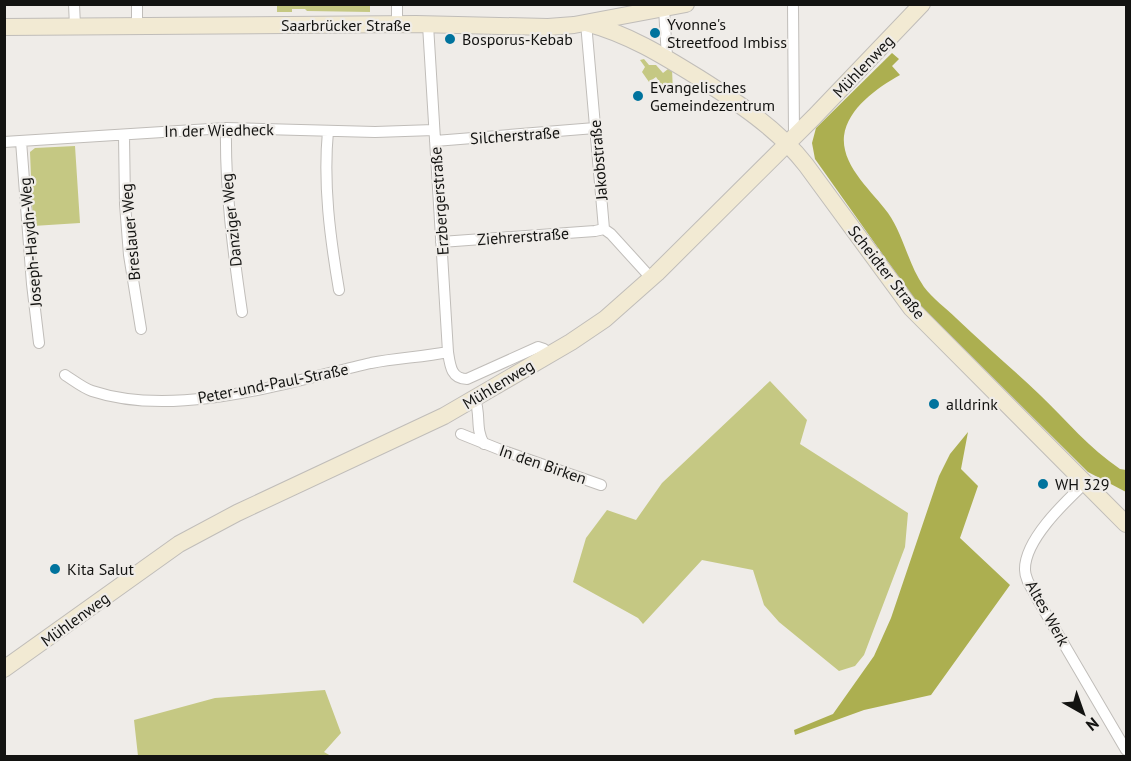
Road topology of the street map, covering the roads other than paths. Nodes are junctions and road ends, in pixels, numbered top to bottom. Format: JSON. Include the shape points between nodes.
{"nodes":[{"id":1,"x":74,"y":4,"type":"edge"},
{"id":2,"x":137,"y":4,"type":"edge"},
{"id":3,"x":397,"y":4,"type":"edge"},
{"id":4,"x":686,"y":4,"type":"edge"},
{"id":5,"x":793,"y":4,"type":"edge"},
{"id":6,"x":922,"y":4,"type":"edge"},
{"id":7,"x":664,"y":9,"type":"junction"},
{"id":8,"x":586,"y":23,"type":"junction"},
{"id":9,"x":397,"y":25,"type":"junction"},
{"id":10,"x":428,"y":25,"type":"junction"},
{"id":11,"x":75,"y":26,"type":"junction"},
{"id":12,"x":137,"y":26,"type":"junction"},
{"id":13,"x":4,"y":27,"type":"edge"},
{"id":14,"x":667,"y":57,"type":"junction"},
{"id":15,"x":225,"y":128,"type":"junction"},
{"id":16,"x":595,"y":128,"type":"junction"},
{"id":17,"x":328,"y":131,"type":"junction"},
{"id":18,"x":124,"y":135,"type":"junction"},
{"id":19,"x":434,"y":135,"type":"junction"},
{"id":20,"x":790,"y":140,"type":"junction"},
{"id":21,"x":21,"y":141,"type":"junction"},
{"id":22,"x":4,"y":142,"type":"edge"},
{"id":23,"x":604,"y":229,"type":"junction"},
{"id":24,"x":441,"y":242,"type":"junction"},
{"id":25,"x":651,"y":278,"type":"junction"},
{"id":26,"x":339,"y":290,"type":"dead end"},
{"id":27,"x":242,"y":312,"type":"dead end"},
{"id":28,"x":141,"y":329,"type":"dead end"},
{"id":29,"x":39,"y":343,"type":"dead end"},
{"id":30,"x":448,"y":352,"type":"junction"},
{"id":31,"x":547,"y":355,"type":"junction"},
{"id":32,"x":65,"y":375,"type":"dead end"},
{"id":33,"x":475,"y":399,"type":"junction"},
{"id":34,"x":461,"y":434,"type":"dead end"},
{"id":35,"x":484,"y":444,"type":"junction"},
{"id":36,"x":1086,"y":482,"type":"junction"},
{"id":37,"x":601,"y":485,"type":"dead end"},
{"id":38,"x":1126,"y":524,"type":"edge"},
{"id":39,"x":4,"y":669,"type":"edge"},
{"id":40,"x":1126,"y":750,"type":"edge"}],
"edges":[{"from":1,"to":11,"type":"street"},
{"from":2,"to":12,"type":"street"},
{"from":3,"to":9,"type":"street"},
{"from":4,"to":7,"type":"main road","name":"Saarbrücker Straße"},
{"from":5,"to":20,"type":"street"},
{"from":6,"to":20,"type":"main road","name":"Mühlenweg"},
{"from":7,"to":8,"type":"main road","name":"Saarbrücker Straße"},
{"from":7,"to":14,"type":"street"},
{"from":8,"to":10,"type":"main road","name":"Saarbrücker Straße","via":[[548,27]]},
{"from":8,"to":14,"type":"main road","name":"Scheidter Straße","via":[[624,35]]},
{"from":8,"to":16,"type":"street","name":"Jakobstraße"},
{"from":9,"to":10,"type":"main road","name":"Saarbrücker Straße"},
{"from":9,"to":12,"type":"main road","name":"Saarbrücker Straße"},
{"from":10,"to":19,"type":"street","name":"Erzbergerstraße"},
{"from":11,"to":12,"type":"main road","name":"Saarbrücker Straße"},
{"from":11,"to":13,"type":"main road","name":"Saarbrücker Straße"},
{"from":14,"to":20,"type":"main road","name":"Scheidter Straße"},
{"from":15,"to":17,"type":"street","name":"In der Wiedheck"},
{"from":15,"to":18,"type":"street","name":"In der Wiedheck"},
{"from":15,"to":27,"type":"street","name":"Danziger Weg","via":[[231,236]]},
{"from":16,"to":19,"type":"street","name":"Silcherstraße"},
{"from":16,"to":23,"type":"street","name":"Jakobstraße"},
{"from":17,"to":19,"type":"street","name":"In der Wiedheck"},
{"from":17,"to":26,"type":"street","via":[[328,216]]},
{"from":18,"to":21,"type":"street","name":"In der Wiedheck"},
{"from":18,"to":28,"type":"street","name":"Breslauer Weg","via":[[129,255]]},
{"from":19,"to":24,"type":"street","name":"Erzbergerstraße"},
{"from":20,"to":25,"type":"main road","name":"Mühlenweg"},
{"from":20,"to":36,"type":"main road","name":"Scheidter Straße","via":[[911,308]]},
{"from":21,"to":22,"type":"street","name":"In der Wiedheck"},
{"from":21,"to":29,"type":"street","name":"Joseph-Haydn-Weg"},
{"from":23,"to":24,"type":"street","name":"Ziehrerstraße"},
{"from":23,"to":25,"type":"street"},
{"from":24,"to":30,"type":"street","name":"Erzbergerstraße"},
{"from":25,"to":31,"type":"main road","name":"Mühlenweg","via":[[605,319]]},
{"from":30,"to":31,"type":"street","name":"Erzbergerstraße","via":[[451,370],[460,379],[476,377],[538,347]]},
{"from":30,"to":32,"type":"street","name":"Peter-und-Paul-Straße","via":[[386,360],[238,393],[184,400],[142,400],[90,391]]},
{"from":31,"to":33,"type":"main road","name":"Mühlenweg"},
{"from":33,"to":35,"type":"street","name":"In den Birken","via":[[478,434]]},
{"from":33,"to":39,"type":"main road","name":"Mühlenweg","via":[[179,544]]},
{"from":34,"to":35,"type":"street","name":"In den Birken"},
{"from":35,"to":37,"type":"street","name":"In den Birken"},
{"from":36,"to":38,"type":"main road","name":"Scheidter Straße"},
{"from":36,"to":40,"type":"street","name":"Altes Werk","via":[[1047,522],[1032,546],[1025,570],[1038,600]]}]}
